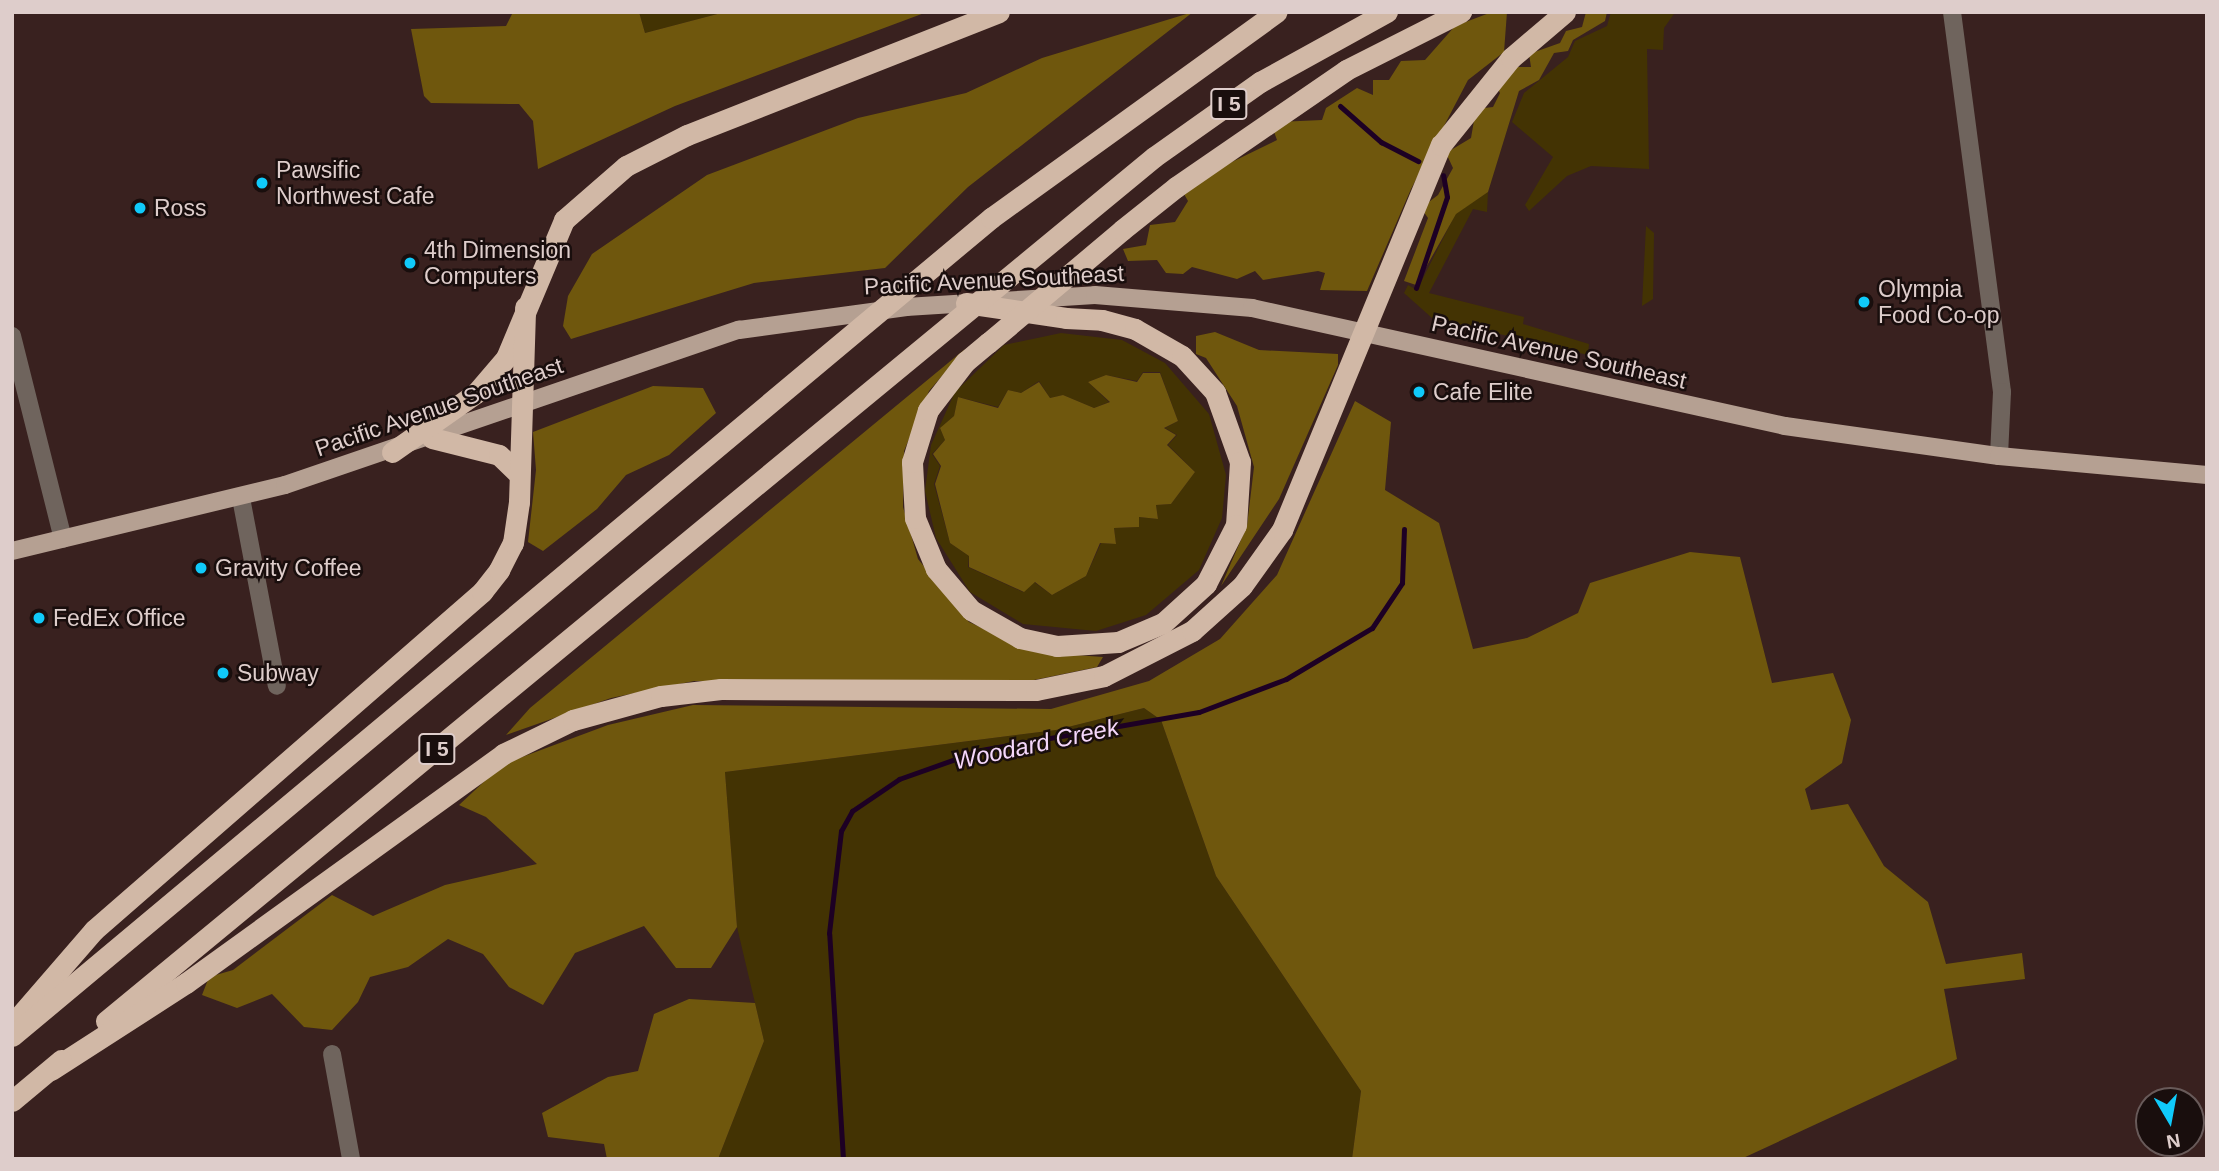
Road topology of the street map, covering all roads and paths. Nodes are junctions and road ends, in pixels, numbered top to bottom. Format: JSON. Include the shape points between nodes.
{"nodes":[{"id":1,"x":999,"y":12,"type":"edge"},
{"id":2,"x":1277,"y":12,"type":"edge"},
{"id":3,"x":1387,"y":12,"type":"edge"},
{"id":4,"x":1461,"y":12,"type":"edge"},
{"id":5,"x":1565,"y":12,"type":"edge"},
{"id":6,"x":1952,"y":12,"type":"edge"},
{"id":7,"x":960,"y":302,"type":"junction"},
{"id":8,"x":525,"y":307,"type":"junction"},
{"id":9,"x":1360,"y":332,"type":"junction"},
{"id":10,"x":12,"y":336,"type":"edge"},
{"id":11,"x":523,"y":405,"type":"junction"},
{"id":12,"x":432,"y":438,"type":"junction"},
{"id":13,"x":392,"y":452,"type":"junction"},
{"id":14,"x":1999,"y":456,"type":"junction"},
{"id":15,"x":519,"y":474,"type":"junction"},
{"id":16,"x":2207,"y":475,"type":"edge"},
{"id":17,"x":241,"y":498,"type":"junction"},
{"id":18,"x":62,"y":539,"type":"junction"},
{"id":19,"x":12,"y":551,"type":"edge"},
{"id":20,"x":278,"y":686,"type":"dead end"},
{"id":21,"x":12,"y":1024,"type":"edge"},
{"id":22,"x":12,"y":1036,"type":"edge"},
{"id":23,"x":332,"y":1054,"type":"dead end"},
{"id":24,"x":51,"y":1070,"type":"junction"},
{"id":25,"x":12,"y":1101,"type":"edge"},
{"id":26,"x":351,"y":1159,"type":"edge"}],
"edges":[{"from":1,"to":8,"type":"highway","via":[[687,135],[626,166],[564,220]]},
{"from":2,"to":22,"type":"highway","number":"I 5","via":[[991,218]]},
{"from":3,"to":24,"type":"highway","number":"I 5","via":[[1260,82],[1083,214]]},
{"from":4,"to":7,"type":"highway","via":[[1290,106],[1122,230],[939,392],[915,446],[915,518],[946,584],[987,621],[1057,646],[1118,642],[1180,610],[1220,564],[1236,525],[1240,462],[1224,408],[1200,373],[1136,329]]},
{"from":5,"to":9,"type":"highway","via":[[1511,58],[1459,116],[1413,201]]},
{"from":6,"to":14,"type":"street","via":[[2002,392]]},
{"from":7,"to":9,"type":"main road","name":"Pacific Avenue Southeast","via":[[1168,298]]},
{"from":7,"to":11,"type":"main road","name":"Pacific Avenue Southeast","via":[[749,327]]},
{"from":8,"to":11,"type":"highway"},
{"from":8,"to":13,"type":"highway","via":[[506,358],[476,393]]},
{"from":9,"to":14,"type":"main road","name":"Pacific Avenue Southeast","via":[[1746,419]]},
{"from":9,"to":24,"type":"highway","via":[[1282,530],[1219,610],[1165,649],[1104,676],[1036,691],[721,689],[661,696],[573,720],[503,754],[186,983]]},
{"from":10,"to":18,"type":"street"},
{"from":11,"to":12,"type":"main road","name":"Pacific Avenue Southeast"},
{"from":11,"to":15,"type":"highway"},
{"from":12,"to":13,"type":"main road","name":"Pacific Avenue Southeast"},
{"from":12,"to":15,"type":"highway","via":[[499,455]]},
{"from":13,"to":17,"type":"main road","name":"Pacific Avenue Southeast"},
{"from":14,"to":16,"type":"main road","name":"Pacific Avenue Southeast"},
{"from":15,"to":21,"type":"highway","via":[[513,543],[482,592],[94,930]]},
{"from":17,"to":18,"type":"main road","name":"Pacific Avenue Southeast"},
{"from":17,"to":20,"type":"street"},
{"from":18,"to":19,"type":"main road","name":"Pacific Avenue Southeast"},
{"from":23,"to":26,"type":"street"},
{"from":24,"to":25,"type":"highway","number":"I 5"}]}
